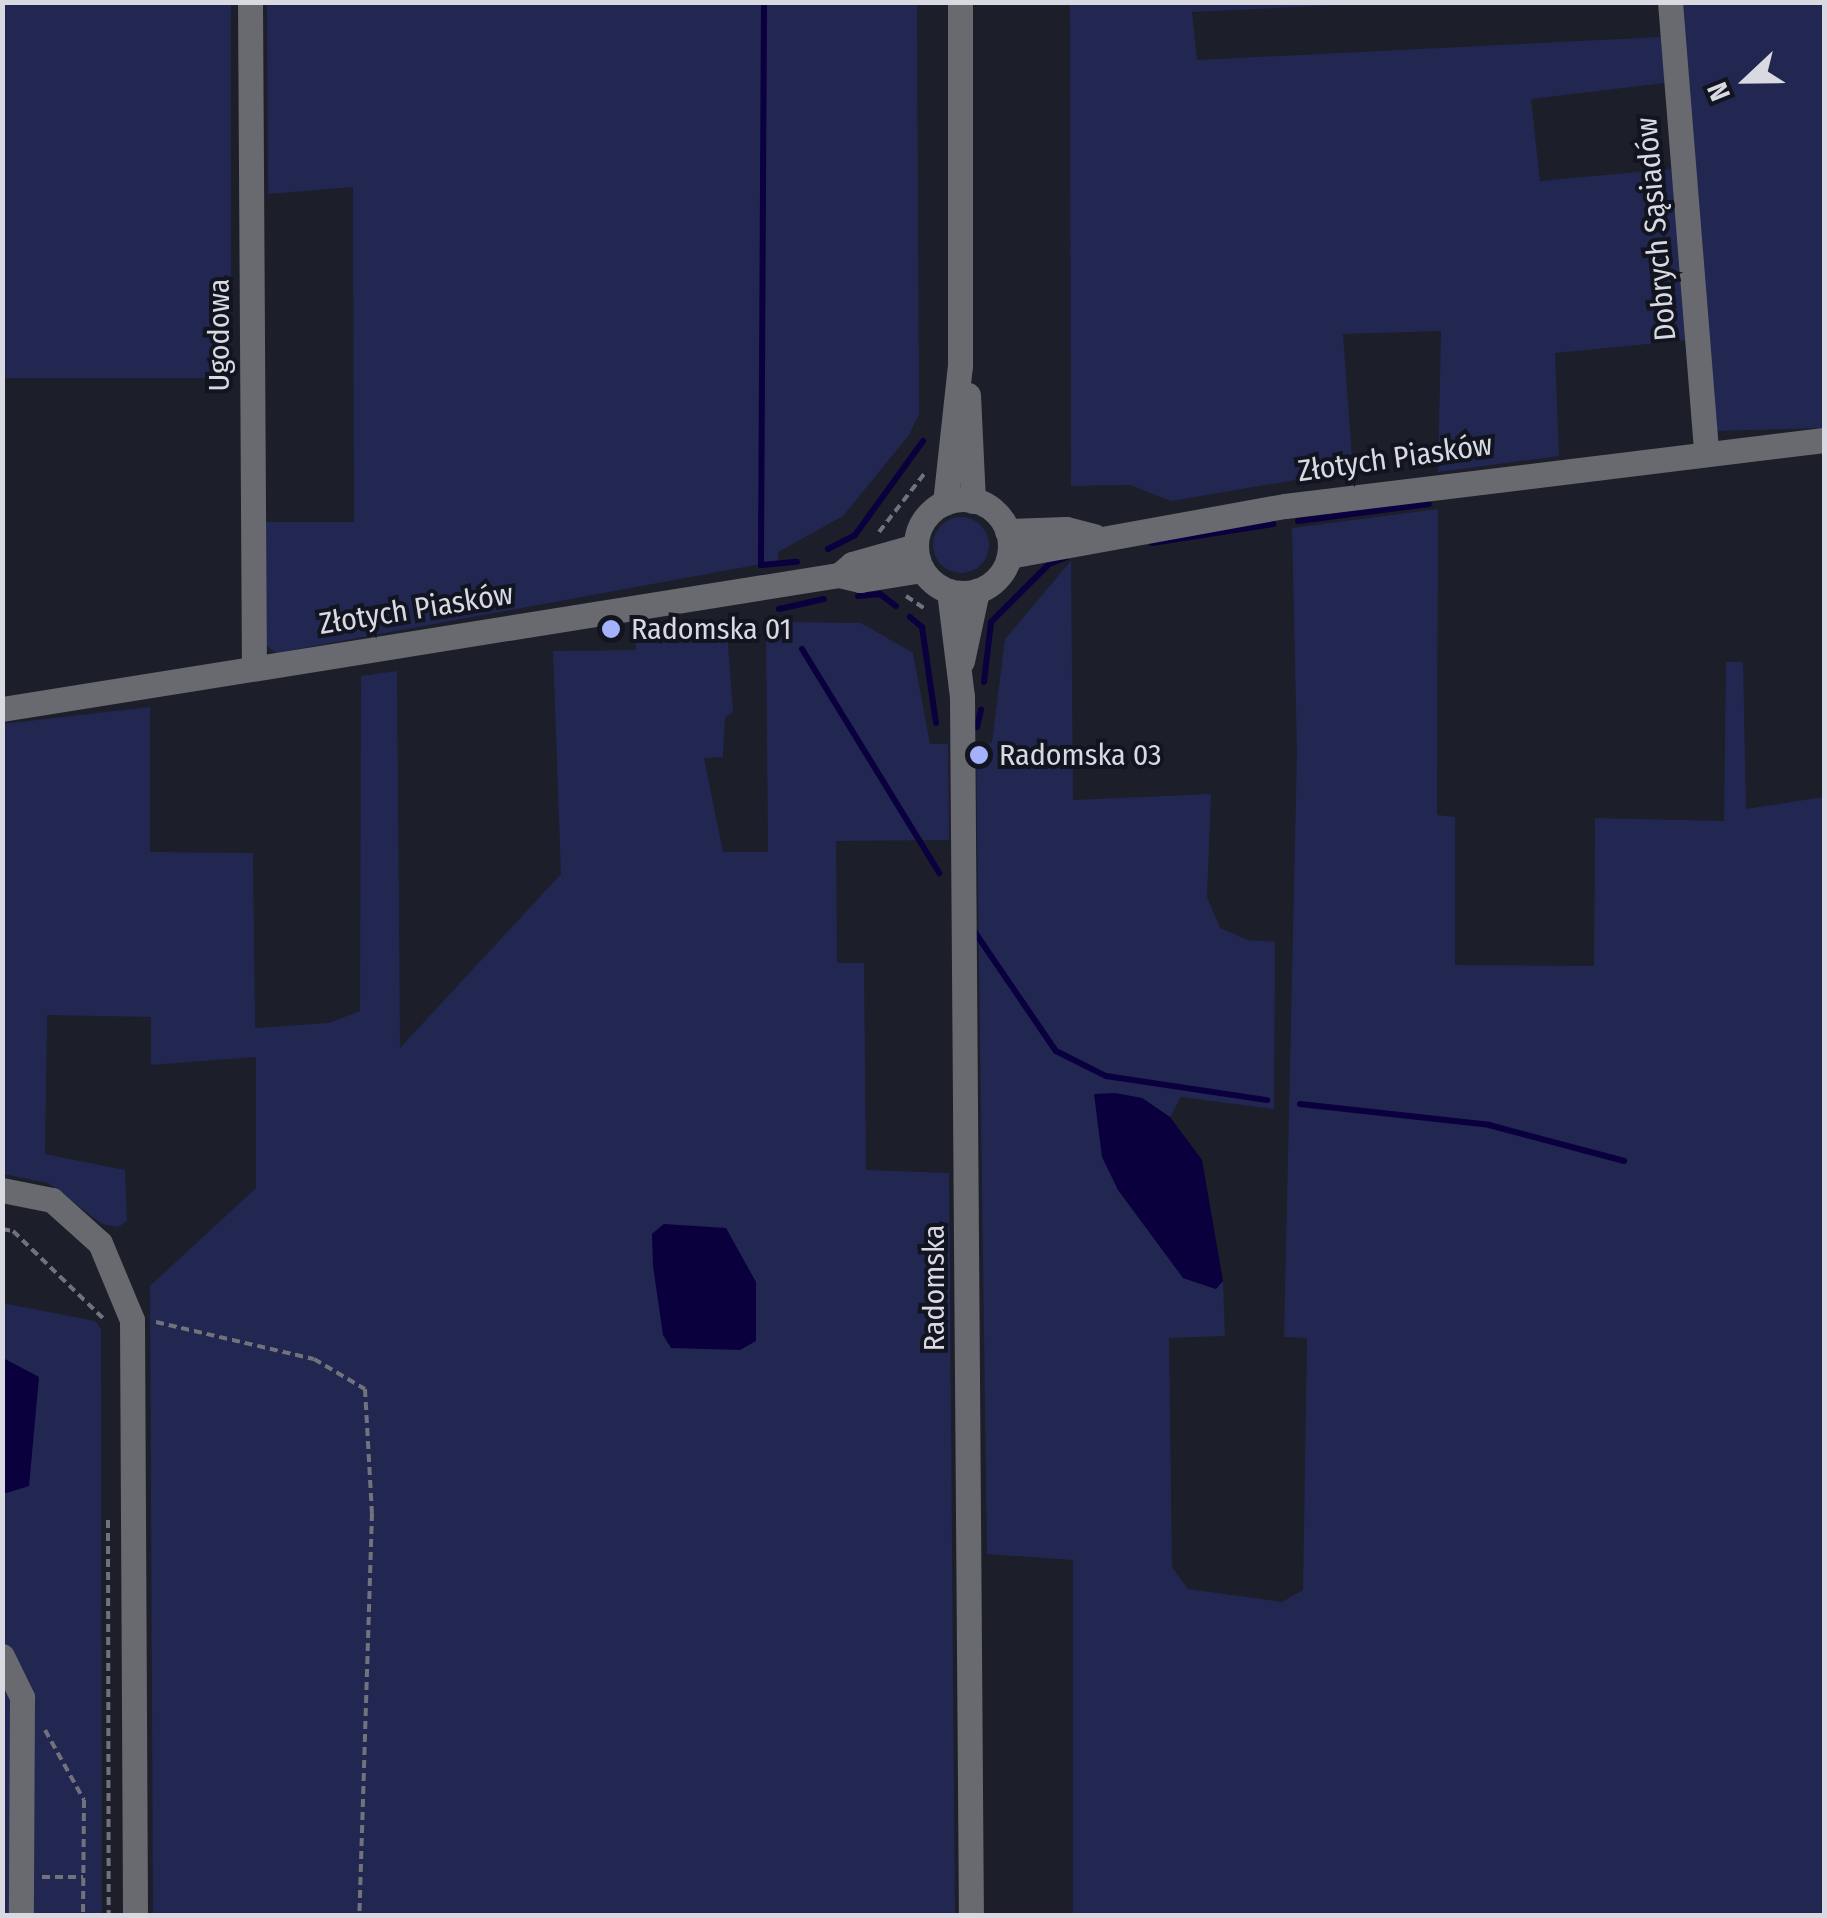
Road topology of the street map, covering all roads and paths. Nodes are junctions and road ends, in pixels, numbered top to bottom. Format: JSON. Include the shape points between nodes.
{"nodes":[{"id":1,"x":250,"y":2,"type":"edge"},
{"id":2,"x":960,"y":2,"type":"edge"},
{"id":3,"x":1670,"y":2,"type":"edge"},
{"id":4,"x":960,"y":366,"type":"junction"},
{"id":5,"x":1824,"y":440,"type":"edge"},
{"id":6,"x":1706,"y":450,"type":"junction"},
{"id":7,"x":930,"y":463,"type":"dead end"},
{"id":8,"x":974,"y":500,"type":"junction"},
{"id":9,"x":946,"y":503,"type":"junction"},
{"id":10,"x":878,"y":542,"type":"dead end"},
{"id":11,"x":1008,"y":543,"type":"junction"},
{"id":12,"x":919,"y":558,"type":"junction"},
{"id":13,"x":949,"y":591,"type":"junction"},
{"id":14,"x":976,"y":591,"type":"junction"},
{"id":15,"x":902,"y":593,"type":"dead end"},
{"id":16,"x":932,"y":623,"type":"dead end"},
{"id":17,"x":962,"y":661,"type":"junction"},
{"id":18,"x":254,"y":668,"type":"junction"},
{"id":19,"x":2,"y":709,"type":"edge"},
{"id":20,"x":2,"y":1190,"type":"edge"},
{"id":21,"x":2,"y":1229,"type":"edge"},
{"id":22,"x":120,"y":1321,"type":"junction"},
{"id":23,"x":108,"y":1500,"type":"dead end"},
{"id":24,"x":2,"y":1656,"type":"edge"},
{"id":25,"x":12,"y":1694,"type":"edge"},
{"id":26,"x":21,"y":1916,"type":"edge"},
{"id":27,"x":83,"y":1916,"type":"edge"},
{"id":28,"x":110,"y":1916,"type":"edge"},
{"id":29,"x":135,"y":1916,"type":"edge"},
{"id":30,"x":358,"y":1916,"type":"edge"},
{"id":31,"x":971,"y":1916,"type":"edge"}],
"edges":[{"from":1,"to":18,"type":"street","name":"Ugodowa"},
{"from":2,"to":4,"type":"street"},
{"from":3,"to":6,"type":"street","name":"Dobrych Sąsiadów"},
{"from":4,"to":8,"type":"street"},
{"from":4,"to":9,"type":"street"},
{"from":5,"to":6,"type":"street","name":"Złotych Piasków"},
{"from":6,"to":11,"type":"street","name":"Złotych Piasków"},
{"from":7,"to":10,"type":"path","via":[[882,526]]},
{"from":8,"to":9,"type":"street"},
{"from":8,"to":11,"type":"street","via":[[994,512]]},
{"from":9,"to":12,"type":"street","via":[[922,523]]},
{"from":11,"to":14,"type":"street","via":[[998,578]]},
{"from":12,"to":13,"type":"street"},
{"from":12,"to":18,"type":"street","name":"Złotych Piasków","via":[[860,580],[839,575]]},
{"from":13,"to":14,"type":"street"},
{"from":13,"to":17,"type":"street","name":"Radomska","via":[[952,640]]},
{"from":14,"to":17,"type":"street","name":"Radomska"},
{"from":15,"to":16,"type":"path","via":[[928,610]]},
{"from":17,"to":31,"type":"street","name":"Radomska"},
{"from":18,"to":19,"type":"street","name":"Złotych Piasków"},
{"from":20,"to":22,"type":"street","via":[[52,1200],[100,1243]]},
{"from":21,"to":22,"type":"path","via":[[13,1231]]},
{"from":22,"to":29,"type":"street"},
{"from":22,"to":30,"type":"path","via":[[190,1326],[314,1360],[365,1388],[372,1513]]},
{"from":23,"to":28,"type":"path"},
{"from":24,"to":25,"type":"street"},
{"from":25,"to":26,"type":"street"},
{"from":25,"to":27,"type":"path","via":[[84,1800]]}]}
